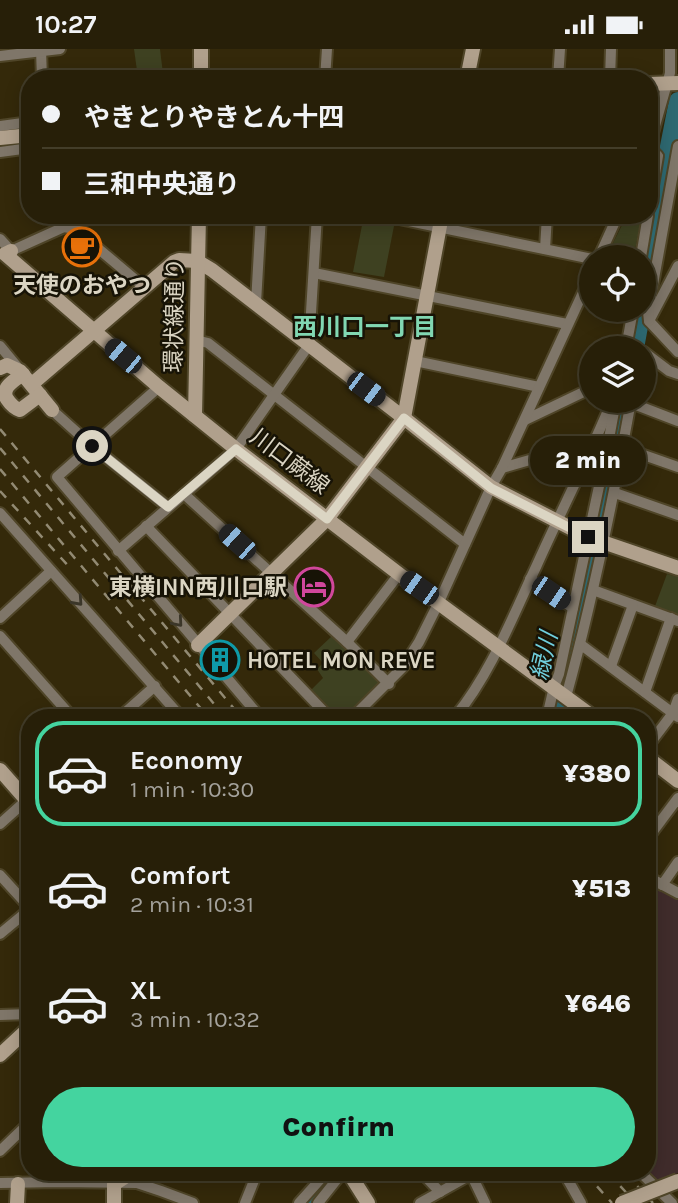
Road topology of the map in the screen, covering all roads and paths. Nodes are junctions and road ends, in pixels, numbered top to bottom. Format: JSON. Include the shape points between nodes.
{"nodes":[{"id":1,"x":60,"y":49,"type":"edge"},
{"id":2,"x":201,"y":49,"type":"edge"},
{"id":3,"x":327,"y":49,"type":"edge"},
{"id":4,"x":472,"y":49,"type":"edge"},
{"id":5,"x":559,"y":49,"type":"edge"},
{"id":6,"x":611,"y":49,"type":"edge"},
{"id":7,"x":670,"y":49,"type":"edge"},
{"id":8,"x":41,"y":50,"type":"edge"},
{"id":9,"x":0,"y":56,"type":"edge"},
{"id":10,"x":41,"y":70,"type":"edge"},
{"id":11,"x":201,"y":70,"type":"edge"},
{"id":12,"x":326,"y":70,"type":"edge"},
{"id":13,"x":468,"y":70,"type":"edge"},
{"id":14,"x":558,"y":70,"type":"edge"},
{"id":15,"x":610,"y":70,"type":"edge"},
{"id":16,"x":672,"y":83,"type":"edge"},
{"id":17,"x":658,"y":122,"type":"edge"},
{"id":18,"x":21,"y":123,"type":"edge"},
{"id":19,"x":0,"y":125,"type":"edge"},
{"id":20,"x":21,"y":136,"type":"edge"},
{"id":21,"x":0,"y":138,"type":"edge"},
{"id":22,"x":678,"y":146,"type":"edge"},
{"id":23,"x":21,"y":149,"type":"edge"},
{"id":24,"x":0,"y":152,"type":"edge"},
{"id":25,"x":675,"y":174,"type":"edge"},
{"id":26,"x":63,"y":224,"type":"edge"},
{"id":27,"x":73,"y":224,"type":"edge"},
{"id":28,"x":199,"y":224,"type":"edge"},
{"id":29,"x":260,"y":224,"type":"edge"},
{"id":30,"x":317,"y":224,"type":"edge"},
{"id":31,"x":440,"y":224,"type":"edge"},
{"id":32,"x":452,"y":224,"type":"edge"},
{"id":33,"x":547,"y":224,"type":"edge"},
{"id":34,"x":614,"y":224,"type":"edge"},
{"id":35,"x":646,"y":224,"type":"edge"},
{"id":36,"x":64,"y":227,"type":"junction"},
{"id":37,"x":0,"y":239,"type":"edge"},
{"id":38,"x":604,"y":245,"type":"edge"},
{"id":39,"x":643,"y":245,"type":"edge"},
{"id":40,"x":545,"y":249,"type":"junction"},
{"id":41,"x":5,"y":253,"type":"edge"},
{"id":42,"x":579,"y":256,"type":"edge"},
{"id":43,"x":197,"y":261,"type":"junction"},
{"id":44,"x":678,"y":266,"type":"edge"},
{"id":45,"x":656,"y":269,"type":"edge"},
{"id":46,"x":314,"y":273,"type":"junction"},
{"id":47,"x":144,"y":287,"type":"junction"},
{"id":48,"x":427,"y":295,"type":"junction"},
{"id":49,"x":579,"y":300,"type":"edge"},
{"id":50,"x":256,"y":303,"type":"junction"},
{"id":51,"x":656,"y":308,"type":"edge"},
{"id":52,"x":650,"y":322,"type":"edge"},
{"id":53,"x":567,"y":324,"type":"junction"},
{"id":54,"x":93,"y":331,"type":"junction"},
{"id":55,"x":196,"y":340,"type":"junction"},
{"id":56,"x":309,"y":345,"type":"junction"},
{"id":57,"x":0,"y":346,"type":"edge"},
{"id":58,"x":678,"y":352,"type":"edge"},
{"id":59,"x":415,"y":361,"type":"junction"},
{"id":60,"x":656,"y":361,"type":"edge"},
{"id":61,"x":0,"y":368,"type":"edge"},
{"id":62,"x":678,"y":374,"type":"edge"},
{"id":63,"x":29,"y":381,"type":"junction"},
{"id":64,"x":159,"y":387,"type":"junction"},
{"id":65,"x":539,"y":387,"type":"junction"},
{"id":66,"x":2,"y":394,"type":"edge"},
{"id":67,"x":274,"y":394,"type":"junction"},
{"id":68,"x":579,"y":394,"type":"edge"},
{"id":69,"x":52,"y":410,"type":"joint"},
{"id":70,"x":656,"y":412,"type":"edge"},
{"id":71,"x":609,"y":413,"type":"edge"},
{"id":72,"x":612,"y":413,"type":"edge"},
{"id":73,"x":629,"y":413,"type":"edge"},
{"id":74,"x":195,"y":416,"type":"junction"},
{"id":75,"x":404,"y":418,"type":"junction"},
{"id":76,"x":525,"y":420,"type":"junction"},
{"id":77,"x":678,"y":421,"type":"edge"},
{"id":78,"x":596,"y":441,"type":"junction"},
{"id":79,"x":608,"y":444,"type":"junction"},
{"id":80,"x":92,"y":446,"type":"junction"},
{"id":81,"x":623,"y":448,"type":"junction"},
{"id":82,"x":236,"y":449,"type":"junction"},
{"id":83,"x":561,"y":451,"type":"junction"},
{"id":84,"x":564,"y":465,"type":"dead end"},
{"id":85,"x":678,"y":467,"type":"edge"},
{"id":86,"x":367,"y":468,"type":"junction"},
{"id":87,"x":502,"y":468,"type":"junction"},
{"id":88,"x":491,"y":488,"type":"junction"},
{"id":89,"x":615,"y":493,"type":"junction"},
{"id":90,"x":184,"y":494,"type":"junction"},
{"id":91,"x":168,"y":507,"type":"junction"},
{"id":92,"x":0,"y":513,"type":"edge"},
{"id":93,"x":678,"y":515,"type":"edge"},
{"id":94,"x":327,"y":519,"type":"junction"},
{"id":95,"x":557,"y":521,"type":"junction"},
{"id":96,"x":146,"y":526,"type":"junction"},
{"id":97,"x":596,"y":539,"type":"junction"},
{"id":98,"x":466,"y":544,"type":"junction"},
{"id":99,"x":118,"y":551,"type":"junction"},
{"id":100,"x":678,"y":568,"type":"edge"},
{"id":101,"x":51,"y":571,"type":"junction"},
{"id":102,"x":272,"y":573,"type":"junction"},
{"id":103,"x":399,"y":574,"type":"junction"},
{"id":104,"x":530,"y":579,"type":"junction"},
{"id":105,"x":593,"y":590,"type":"junction"},
{"id":106,"x":439,"y":602,"type":"junction"},
{"id":107,"x":633,"y":605,"type":"junction"},
{"id":108,"x":573,"y":608,"type":"junction"},
{"id":109,"x":230,"y":615,"type":"junction"},
{"id":110,"x":0,"y":618,"type":"edge"},
{"id":111,"x":675,"y":620,"type":"edge"},
{"id":112,"x":0,"y":636,"type":"edge"},
{"id":113,"x":347,"y":642,"type":"junction"},
{"id":114,"x":198,"y":645,"type":"junction"},
{"id":115,"x":580,"y":645,"type":"junction"},
{"id":116,"x":499,"y":647,"type":"junction"},
{"id":117,"x":611,"y":666,"type":"junction"},
{"id":118,"x":388,"y":684,"type":"junction"},
{"id":119,"x":155,"y":687,"type":"junction"},
{"id":120,"x":560,"y":692,"type":"junction"},
{"id":121,"x":645,"y":692,"type":"junction"},
{"id":122,"x":678,"y":699,"type":"edge"},
{"id":123,"x":65,"y":709,"type":"edge"},
{"id":124,"x":129,"y":709,"type":"edge"},
{"id":125,"x":174,"y":709,"type":"edge"},
{"id":126,"x":253,"y":709,"type":"edge"},
{"id":127,"x":321,"y":709,"type":"edge"},
{"id":128,"x":361,"y":709,"type":"edge"},
{"id":129,"x":461,"y":709,"type":"edge"},
{"id":130,"x":551,"y":709,"type":"edge"},
{"id":131,"x":582,"y":709,"type":"edge"},
{"id":132,"x":675,"y":715,"type":"edge"},
{"id":133,"x":656,"y":737,"type":"edge"},
{"id":134,"x":656,"y":764,"type":"edge"},
{"id":135,"x":0,"y":770,"type":"edge"},
{"id":136,"x":678,"y":781,"type":"edge"},
{"id":137,"x":21,"y":792,"type":"edge"},
{"id":138,"x":678,"y":798,"type":"edge"},
{"id":139,"x":21,"y":807,"type":"edge"},
{"id":140,"x":0,"y":824,"type":"edge"},
{"id":141,"x":656,"y":827,"type":"edge"},
{"id":142,"x":678,"y":862,"type":"edge"},
{"id":143,"x":0,"y":875,"type":"edge"},
{"id":144,"x":656,"y":882,"type":"edge"},
{"id":145,"x":662,"y":885,"type":"junction"},
{"id":146,"x":678,"y":893,"type":"edge"},
{"id":147,"x":21,"y":898,"type":"edge"},
{"id":148,"x":21,"y":916,"type":"edge"},
{"id":149,"x":0,"y":934,"type":"edge"},
{"id":150,"x":21,"y":1014,"type":"edge"},
{"id":151,"x":0,"y":1015,"type":"edge"},
{"id":152,"x":21,"y":1035,"type":"edge"},
{"id":153,"x":0,"y":1055,"type":"edge"},
{"id":154,"x":21,"y":1131,"type":"edge"},
{"id":155,"x":0,"y":1151,"type":"edge"},
{"id":156,"x":36,"y":1181,"type":"edge"},
{"id":157,"x":91,"y":1181,"type":"edge"},
{"id":158,"x":119,"y":1181,"type":"edge"},
{"id":159,"x":254,"y":1181,"type":"edge"},
{"id":160,"x":319,"y":1181,"type":"edge"},
{"id":161,"x":343,"y":1181,"type":"edge"},
{"id":162,"x":355,"y":1181,"type":"edge"},
{"id":163,"x":430,"y":1181,"type":"edge"},
{"id":164,"x":459,"y":1181,"type":"edge"},
{"id":165,"x":476,"y":1181,"type":"edge"},
{"id":166,"x":569,"y":1181,"type":"edge"},
{"id":167,"x":648,"y":1181,"type":"edge"},
{"id":168,"x":678,"y":1181,"type":"edge"},
{"id":169,"x":0,"y":1183,"type":"edge"},
{"id":170,"x":18,"y":1184,"type":"junction"},
{"id":171,"x":114,"y":1184,"type":"junction"},
{"id":172,"x":161,"y":1191,"type":"junction"},
{"id":173,"x":678,"y":1191,"type":"edge"},
{"id":174,"x":440,"y":1192,"type":"junction"},
{"id":175,"x":669,"y":1199,"type":"edge"},
{"id":176,"x":17,"y":1203,"type":"edge"},
{"id":177,"x":114,"y":1203,"type":"edge"},
{"id":178,"x":161,"y":1203,"type":"edge"},
{"id":179,"x":192,"y":1203,"type":"edge"},
{"id":180,"x":245,"y":1203,"type":"edge"},
{"id":181,"x":299,"y":1203,"type":"edge"},
{"id":182,"x":318,"y":1203,"type":"edge"},
{"id":183,"x":368,"y":1203,"type":"edge"},
{"id":184,"x":420,"y":1203,"type":"edge"},
{"id":185,"x":485,"y":1203,"type":"edge"},
{"id":186,"x":581,"y":1203,"type":"edge"},
{"id":187,"x":622,"y":1203,"type":"edge"}],
"edges":[{"from":1,"to":8,"type":"street"},
{"from":2,"to":11,"type":"street"},
{"from":3,"to":12,"type":"street"},
{"from":4,"to":13,"type":"street"},
{"from":5,"to":14,"type":"street"},
{"from":6,"to":15,"type":"street"},
{"from":7,"to":16,"type":"street"},
{"from":8,"to":9,"type":"street"},
{"from":8,"to":10,"type":"street"},
{"from":16,"to":17,"type":"street"},
{"from":18,"to":19,"type":"street"},
{"from":20,"to":21,"type":"street"},
{"from":22,"to":25,"type":"street"},
{"from":23,"to":24,"type":"street"},
{"from":25,"to":45,"type":"street"},
{"from":26,"to":36,"type":"street"},
{"from":27,"to":36,"type":"street"},
{"from":28,"to":43,"type":"street","name":"環状線通り"},
{"from":29,"to":50,"type":"street"},
{"from":30,"to":46,"type":"street"},
{"from":31,"to":48,"type":"street"},
{"from":32,"to":40,"type":"street"},
{"from":33,"to":40,"type":"street"},
{"from":34,"to":38,"type":"street"},
{"from":35,"to":39,"type":"street"},
{"from":36,"to":41,"type":"street"},
{"from":36,"to":47,"type":"street","via":[[75,229]]},
{"from":37,"to":41,"type":"street"},
{"from":40,"to":42,"type":"street"},
{"from":41,"to":54,"type":"street","name":"川口蕨線"},
{"from":43,"to":47,"type":"street","via":[[174,262]]},
{"from":43,"to":50,"type":"street"},
{"from":43,"to":55,"type":"street","name":"環状線通り"},
{"from":44,"to":51,"type":"street"},
{"from":46,"to":48,"type":"street"},
{"from":46,"to":56,"type":"street"},
{"from":47,"to":54,"type":"street"},
{"from":48,"to":53,"type":"street"},
{"from":48,"to":59,"type":"street"},
{"from":49,"to":53,"type":"street"},
{"from":50,"to":56,"type":"street"},
{"from":52,"to":58,"type":"street"},
{"from":53,"to":65,"type":"street"},
{"from":54,"to":63,"type":"street","via":[[44,374]]},
{"from":54,"to":64,"type":"street","name":"川口蕨線"},
{"from":55,"to":67,"type":"street","via":[[208,343]]},
{"from":55,"to":74,"type":"street","name":"環状線通り"},
{"from":56,"to":67,"type":"street"},
{"from":56,"to":75,"type":"street"},
{"from":57,"to":63,"type":"street"},
{"from":59,"to":65,"type":"street"},
{"from":59,"to":75,"type":"street"},
{"from":60,"to":62,"type":"street"},
{"from":61,"to":63,"type":"street","via":[[7,365]]},
{"from":63,"to":66,"type":"street","via":[[5,388]]},
{"from":63,"to":66,"type":"street","via":[[20,410]]},
{"from":63,"to":69,"type":"street"},
{"from":64,"to":74,"type":"street","name":"川口蕨線"},
{"from":64,"to":80,"type":"street"},
{"from":65,"to":76,"type":"street"},
{"from":67,"to":82,"type":"street"},
{"from":67,"to":86,"type":"street"},
{"from":68,"to":76,"type":"street"},
{"from":69,"to":80,"type":"street"},
{"from":70,"to":77,"type":"street"},
{"from":71,"to":78,"type":"street"},
{"from":72,"to":79,"type":"street"},
{"from":73,"to":81,"type":"street"},
{"from":74,"to":82,"type":"street","name":"川口蕨線"},
{"from":75,"to":86,"type":"street"},
{"from":75,"to":88,"type":"street"},
{"from":76,"to":87,"type":"street"},
{"from":78,"to":79,"type":"street"},
{"from":78,"to":83,"type":"street"},
{"from":78,"to":95,"type":"street"},
{"from":79,"to":81,"type":"street"},
{"from":79,"to":97,"type":"street"},
{"from":80,"to":91,"type":"street"},
{"from":80,"to":99,"type":"street","via":[[57,477]]},
{"from":81,"to":85,"type":"street"},
{"from":81,"to":89,"type":"street"},
{"from":82,"to":90,"type":"street"},
{"from":82,"to":94,"type":"street","name":"川口蕨線"},
{"from":83,"to":84,"type":"street"},
{"from":83,"to":87,"type":"street"},
{"from":86,"to":94,"type":"street"},
{"from":86,"to":98,"type":"street"},
{"from":87,"to":88,"type":"street"},
{"from":88,"to":95,"type":"street"},
{"from":88,"to":98,"type":"street"},
{"from":89,"to":93,"type":"street"},
{"from":89,"to":97,"type":"street"},
{"from":90,"to":91,"type":"street"},
{"from":90,"to":102,"type":"street"},
{"from":91,"to":96,"type":"street"},
{"from":92,"to":101,"type":"street"},
{"from":94,"to":102,"type":"street"},
{"from":94,"to":103,"type":"street","name":"川口蕨線"},
{"from":95,"to":97,"type":"street"},
{"from":95,"to":104,"type":"street"},
{"from":96,"to":99,"type":"street"},
{"from":96,"to":109,"type":"street"},
{"from":97,"to":100,"type":"street"},
{"from":97,"to":105,"type":"street"},
{"from":97,"to":108,"type":"street"},
{"from":98,"to":106,"type":"street"},
{"from":99,"to":114,"type":"street","one_way":true},
{"from":101,"to":110,"type":"street"},
{"from":101,"to":119,"type":"street","one_way":true},
{"from":102,"to":109,"type":"street"},
{"from":102,"to":113,"type":"street"},
{"from":103,"to":106,"type":"street","name":"川口蕨線"},
{"from":103,"to":113,"type":"street"},
{"from":104,"to":108,"type":"street"},
{"from":104,"to":116,"type":"street"},
{"from":105,"to":107,"type":"street"},
{"from":105,"to":115,"type":"street"},
{"from":106,"to":116,"type":"street","name":"川口蕨線"},
{"from":106,"to":118,"type":"street","via":[[419,642]]},
{"from":107,"to":111,"type":"street"},
{"from":107,"to":117,"type":"street"},
{"from":108,"to":120,"type":"street","via":[[559,674]]},
{"from":109,"to":114,"type":"street"},
{"from":109,"to":127,"type":"street"},
{"from":111,"to":121,"type":"street"},
{"from":112,"to":123,"type":"street"},
{"from":113,"to":118,"type":"street"},
{"from":114,"to":126,"type":"street"},
{"from":115,"to":117,"type":"street"},
{"from":115,"to":120,"type":"street"},
{"from":116,"to":120,"type":"street","name":"川口蕨線"},
{"from":116,"to":129,"type":"street"},
{"from":117,"to":121,"type":"street"},
{"from":118,"to":128,"type":"street"},
{"from":119,"to":124,"type":"street"},
{"from":119,"to":125,"type":"street"},
{"from":120,"to":130,"type":"street"},
{"from":120,"to":131,"type":"street","name":"川口蕨線"},
{"from":121,"to":132,"type":"street"},
{"from":122,"to":132,"type":"street"},
{"from":132,"to":133,"type":"street"},
{"from":134,"to":136,"type":"street"},
{"from":135,"to":137,"type":"street"},
{"from":138,"to":141,"type":"street"},
{"from":139,"to":140,"type":"street"},
{"from":142,"to":145,"type":"street"},
{"from":143,"to":147,"type":"street"},
{"from":144,"to":145,"type":"street"},
{"from":145,"to":146,"type":"street"},
{"from":148,"to":149,"type":"street"},
{"from":150,"to":151,"type":"street"},
{"from":152,"to":153,"type":"street"},
{"from":154,"to":155,"type":"street"},
{"from":156,"to":170,"type":"street"},
{"from":157,"to":171,"type":"street"},
{"from":158,"to":171,"type":"street"},
{"from":159,"to":180,"type":"street"},
{"from":160,"to":181,"type":"street"},
{"from":161,"to":182,"type":"street"},
{"from":162,"to":183,"type":"street"},
{"from":163,"to":174,"type":"street"},
{"from":164,"to":174,"type":"street"},
{"from":165,"to":185,"type":"street"},
{"from":166,"to":186,"type":"street"},
{"from":167,"to":175,"type":"street"},
{"from":168,"to":187,"type":"street","bridge":true},
{"from":169,"to":170,"type":"street"},
{"from":170,"to":176,"type":"street"},
{"from":171,"to":172,"type":"street","via":[[137,1183]]},
{"from":171,"to":177,"type":"street"},
{"from":172,"to":178,"type":"street"},
{"from":172,"to":179,"type":"street"},
{"from":173,"to":175,"type":"street"},
{"from":174,"to":184,"type":"street"}]}
